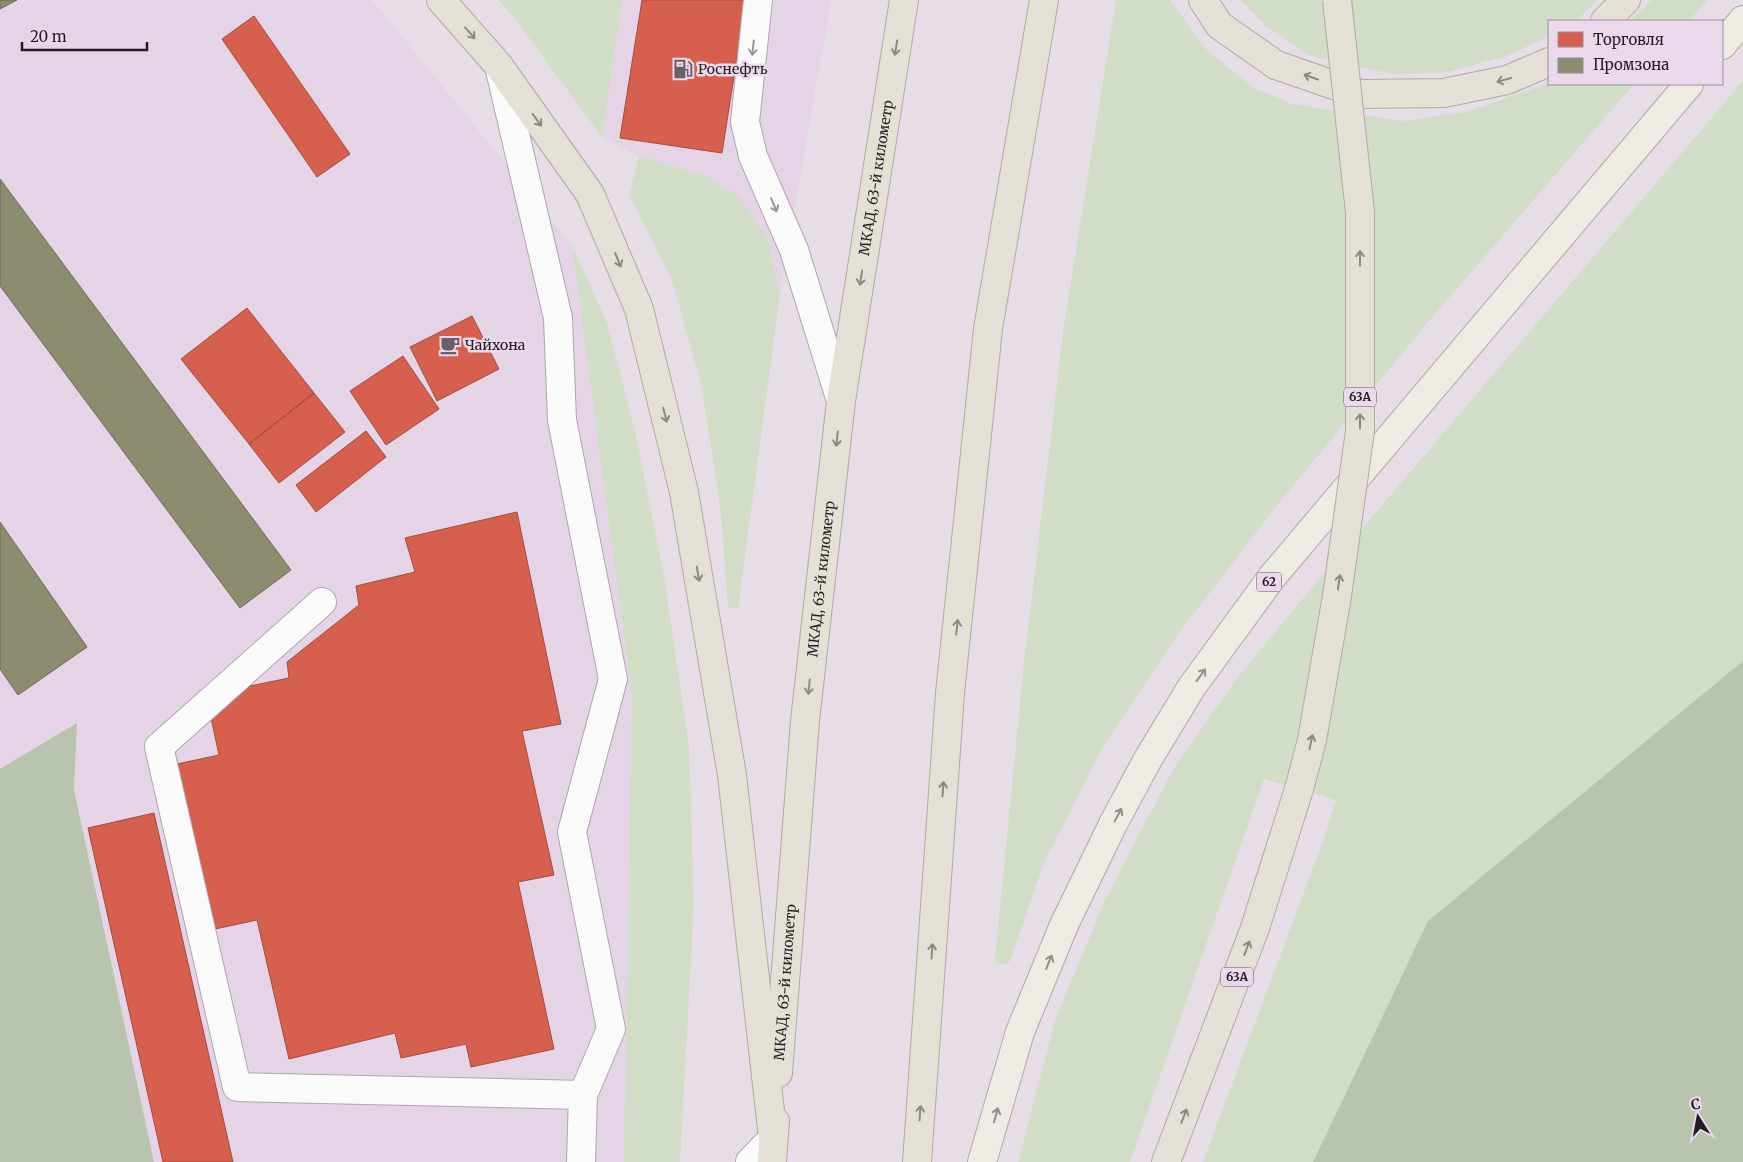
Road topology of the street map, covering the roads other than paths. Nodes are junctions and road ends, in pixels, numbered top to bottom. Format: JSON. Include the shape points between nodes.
{"nodes":[{"id":1,"x":441,"y":0,"type":"edge"},
{"id":2,"x":758,"y":0,"type":"edge"},
{"id":3,"x":904,"y":0,"type":"edge"},
{"id":4,"x":1044,"y":0,"type":"edge"},
{"id":5,"x":1203,"y":0,"type":"edge"},
{"id":6,"x":1337,"y":0,"type":"edge"},
{"id":7,"x":1626,"y":0,"type":"edge"},
{"id":8,"x":1606,"y":20,"type":"edge"},
{"id":9,"x":1743,"y":20,"type":"edge"},
{"id":10,"x":1723,"y":44,"type":"edge"},
{"id":11,"x":1548,"y":62,"type":"edge"},
{"id":12,"x":499,"y":66,"type":"junction"},
{"id":13,"x":1688,"y":85,"type":"edge"},
{"id":14,"x":841,"y":401,"type":"junction"},
{"id":15,"x":322,"y":602,"type":"dead end"},
{"id":16,"x":583,"y":1094,"type":"junction"},
{"id":17,"x":773,"y":1150,"type":"edge"},
{"id":18,"x":581,"y":1162,"type":"edge"},
{"id":19,"x":750,"y":1162,"type":"edge"},
{"id":20,"x":917,"y":1162,"type":"edge"},
{"id":21,"x":982,"y":1162,"type":"edge"},
{"id":22,"x":1166,"y":1162,"type":"edge"}],
"edges":[{"from":1,"to":12,"type":"highway","one_way":true},
{"from":2,"to":14,"type":"lane","one_way":true,"via":[[745,122],[753,156],[794,250]]},
{"from":3,"to":14,"type":"highway","name":"МКАД, 63-й километр","one_way":true},
{"from":20,"to":4,"type":"highway","one_way":true,"via":[[950,693],[988,329]]},
{"from":11,"to":5,"type":"highway","one_way":true,"via":[[1507,80],[1444,93],[1360,94],[1276,65],[1219,25]]},
{"from":22,"to":6,"type":"highway","number":"63A","one_way":true,"bridge":true,"via":[[1255,928],[1300,789],[1312,740],[1337,596],[1360,431],[1360,212]]},
{"from":7,"to":8,"type":"highway"},
{"from":9,"to":10,"type":"main road"},
{"from":12,"to":16,"type":"lane","via":[[558,318],[562,420],[613,679],[572,832],[611,1029]]},
{"from":12,"to":17,"type":"highway","one_way":true,"via":[[590,194],[639,309],[684,492],[732,775]]},
{"from":21,"to":13,"type":"main road","number":"62","one_way":true,"via":[[1020,1032],[1064,925],[1113,824],[1191,688],[1272,577]]},
{"from":14,"to":17,"type":"highway","name":"МКАД, 63-й километр","one_way":true,"via":[[805,721]]},
{"from":15,"to":16,"type":"lane","via":[[159,747],[237,1087]]},
{"from":16,"to":18,"type":"lane"},
{"from":17,"to":19,"type":"lane"}]}
